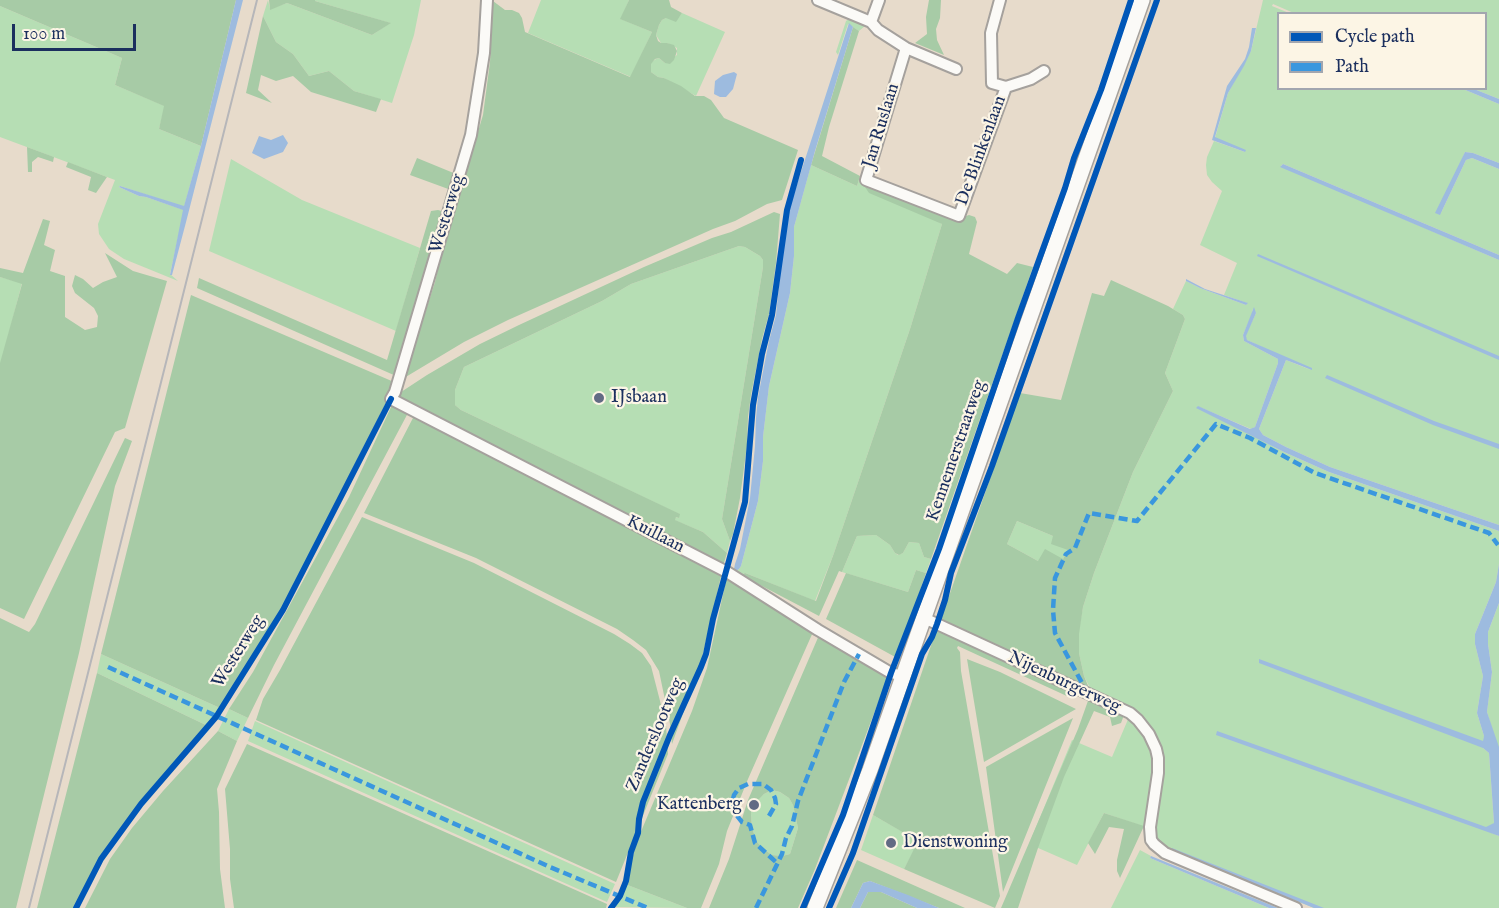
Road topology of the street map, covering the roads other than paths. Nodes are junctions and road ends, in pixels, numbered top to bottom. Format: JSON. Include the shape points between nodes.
{"nodes":[{"id":1,"x":487,"y":0,"type":"edge"},
{"id":2,"x":818,"y":0,"type":"edge"},
{"id":3,"x":879,"y":0,"type":"edge"},
{"id":4,"x":1000,"y":0,"type":"edge"},
{"id":5,"x":1142,"y":0,"type":"edge"},
{"id":6,"x":871,"y":22,"type":"junction"},
{"id":7,"x":906,"y":48,"type":"junction"},
{"id":8,"x":956,"y":69,"type":"dead end"},
{"id":9,"x":1044,"y":71,"type":"dead end"},
{"id":10,"x":1006,"y":87,"type":"junction"},
{"id":11,"x":958,"y":216,"type":"joint"},
{"id":12,"x":391,"y":399,"type":"joint"},
{"id":13,"x":924,"y":618,"type":"junction"},
{"id":14,"x":897,"y":675,"type":"junction"},
{"id":15,"x":815,"y":908,"type":"edge"},
{"id":16,"x":1296,"y":908,"type":"edge"}],
"edges":[{"from":1,"to":12,"type":"street","name":"Westerweg","via":[[484,53],[471,135]]},
{"from":2,"to":6,"type":"street"},
{"from":3,"to":6,"type":"street"},
{"from":4,"to":10,"type":"street","name":"De Blinkenlaan","via":[[991,33],[992,83]]},
{"from":5,"to":13,"type":"main road","name":"Kennemerstraatweg"},
{"from":6,"to":7,"type":"street"},
{"from":7,"to":8,"type":"street"},
{"from":7,"to":11,"type":"street","name":"Jan Ruslaan","via":[[866,180]]},
{"from":9,"to":10,"type":"street"},
{"from":10,"to":11,"type":"street","name":"De Blinkenlaan"},
{"from":12,"to":14,"type":"street","name":"Kuillaan","via":[[727,572]]},
{"from":13,"to":14,"type":"main road","name":"Kennemerstraatweg"},
{"from":13,"to":16,"type":"street","name":"Nijenburgerweg","via":[[1138,720],[1149,734],[1158,758],[1150,827],[1154,844],[1165,854]]},
{"from":14,"to":15,"type":"main road","name":"Kennemerstraatweg","via":[[870,770]]}]}
